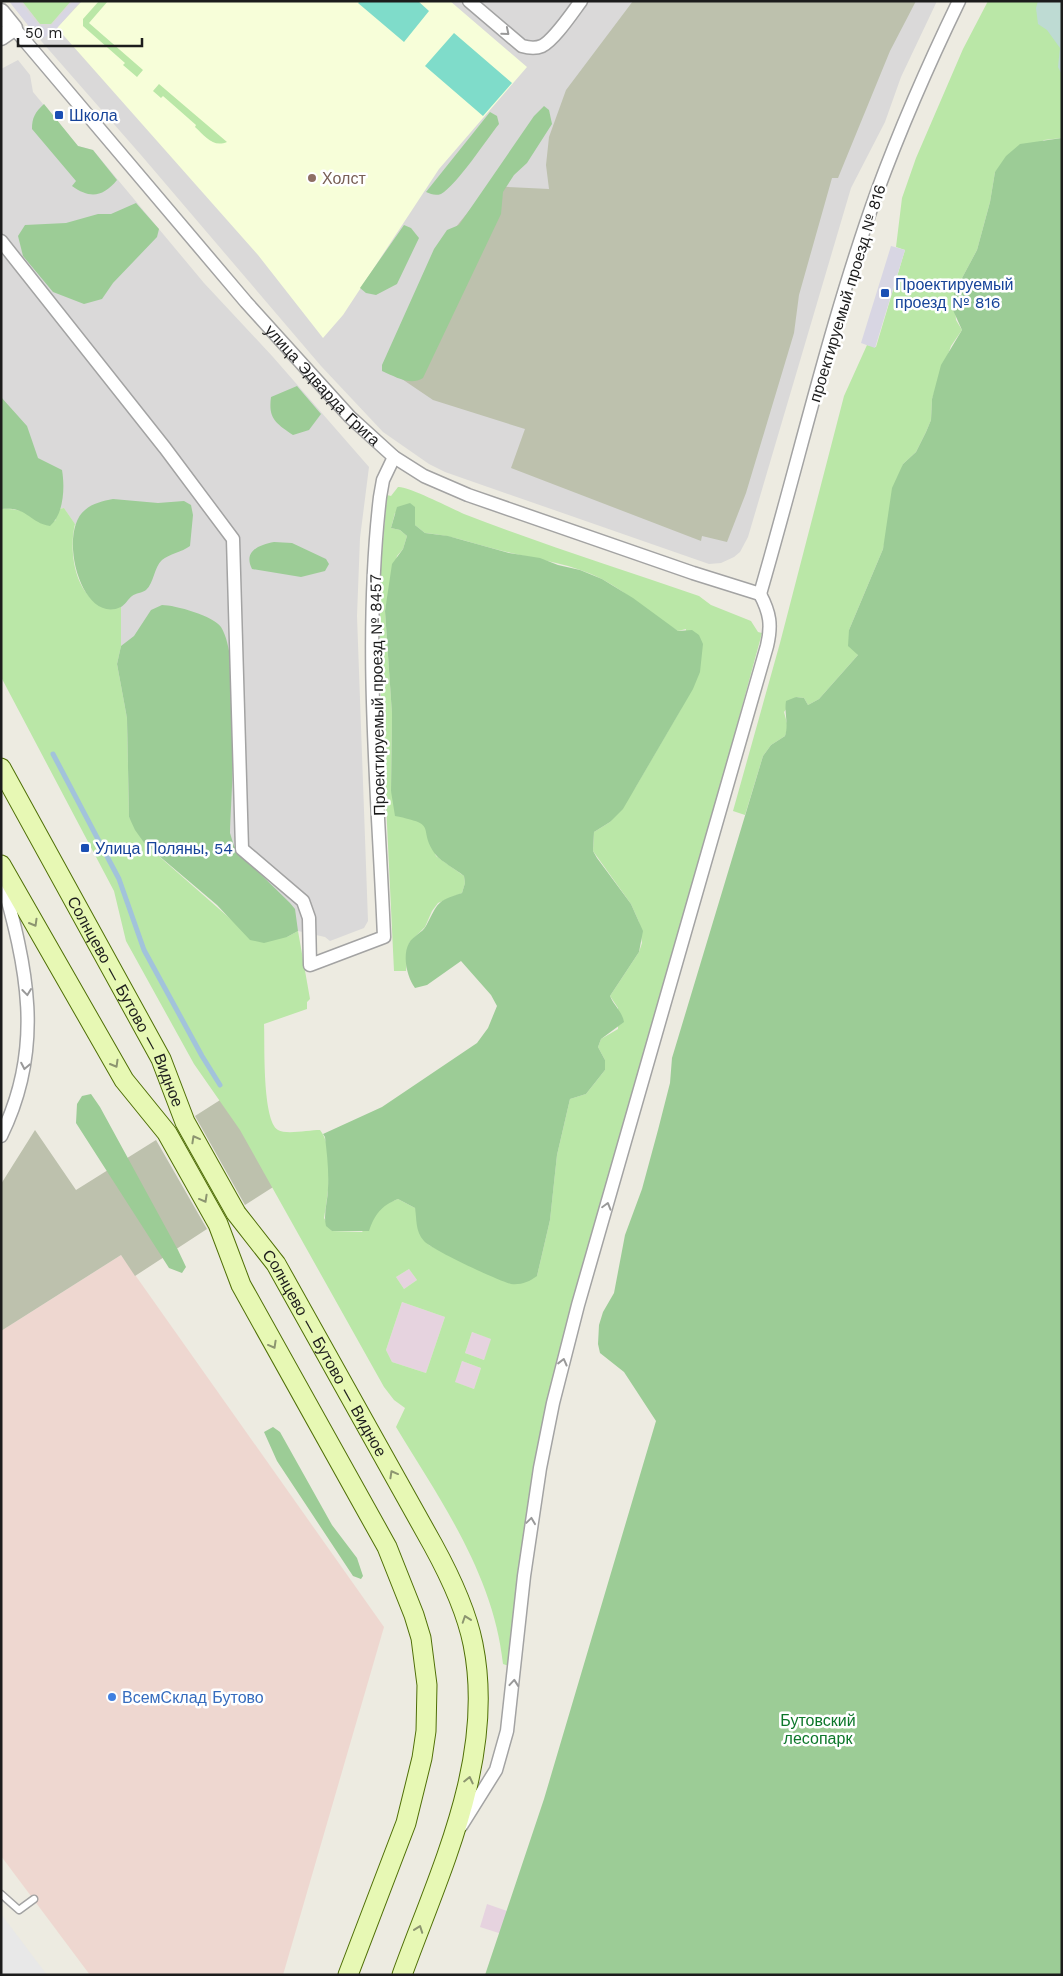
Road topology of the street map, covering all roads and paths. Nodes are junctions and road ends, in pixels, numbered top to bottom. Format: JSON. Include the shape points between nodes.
{"nodes":[{"id":1,"x":468,"y":1,"type":"edge"},
{"id":2,"x":581,"y":1,"type":"edge"},
{"id":3,"x":960,"y":1,"type":"edge"},
{"id":4,"x":1,"y":12,"type":"edge"},
{"id":5,"x":7,"y":32,"type":"edge"},
{"id":6,"x":1,"y":241,"type":"edge"},
{"id":7,"x":394,"y":457,"type":"junction"},
{"id":8,"x":760,"y":594,"type":"junction"},
{"id":9,"x":1,"y":768,"type":"edge"},
{"id":10,"x":1,"y":865,"type":"edge"},
{"id":11,"x":1,"y":876,"type":"edge"},
{"id":12,"x":1,"y":1136,"type":"edge"},
{"id":13,"x":450,"y":1843,"type":"junction"},
{"id":14,"x":1,"y":1894,"type":"edge"},
{"id":15,"x":34,"y":1900,"type":"dead end"},
{"id":16,"x":348,"y":1975,"type":"edge"},
{"id":17,"x":402,"y":1975,"type":"edge"}],
"edges":[{"from":1,"to":2,"type":"street","one_way":true,"via":[[522,46],[532,48],[549,41]]},
{"from":3,"to":8,"type":"street","name":"проектируемый проезд № 816","via":[[914,98],[877,192],[819,382]]},
{"from":4,"to":5,"type":"street","name":"улица Эдварда Грига"},
{"from":5,"to":7,"type":"street","name":"улица Эдварда Грига","via":[[350,417]]},
{"from":6,"to":7,"type":"street","name":"Проектируемый проезд № 8457","via":[[233,539],[242,849],[303,901],[309,918],[310,964],[384,937],[372,606],[380,497],[383,480]]},
{"from":7,"to":8,"type":"street","name":"улица Эдварда Грига","via":[[424,476],[468,496]]},
{"from":13,"to":8,"type":"street","one_way":true,"via":[[488,1784],[503,1751],[511,1709],[529,1538],[553,1403],[578,1305],[767,646],[770,616]]},
{"from":13,"to":9,"type":"main road","name":"Солнцево — Бутово — Видное","one_way":true,"via":[[469,1781],[478,1715],[472,1643],[454,1588],[276,1264],[236,1213],[185,1122],[161,1058]]},
{"from":10,"to":16,"type":"main road","name":"Солнцево — Бутово — Видное","one_way":true,"via":[[124,1080],[167,1133],[218,1224],[241,1285],[387,1547],[414,1614],[421,1638],[427,1685],[422,1758],[406,1823]]},
{"from":11,"to":12,"type":"street","one_way":true,"via":[[21,952],[29,1014],[24,1073]]},
{"from":17,"to":13,"type":"main road","name":"Солнцево — Бутово — Видное","one_way":true},
{"from":14,"to":15,"type":"lane","via":[[19,1910]]}]}
